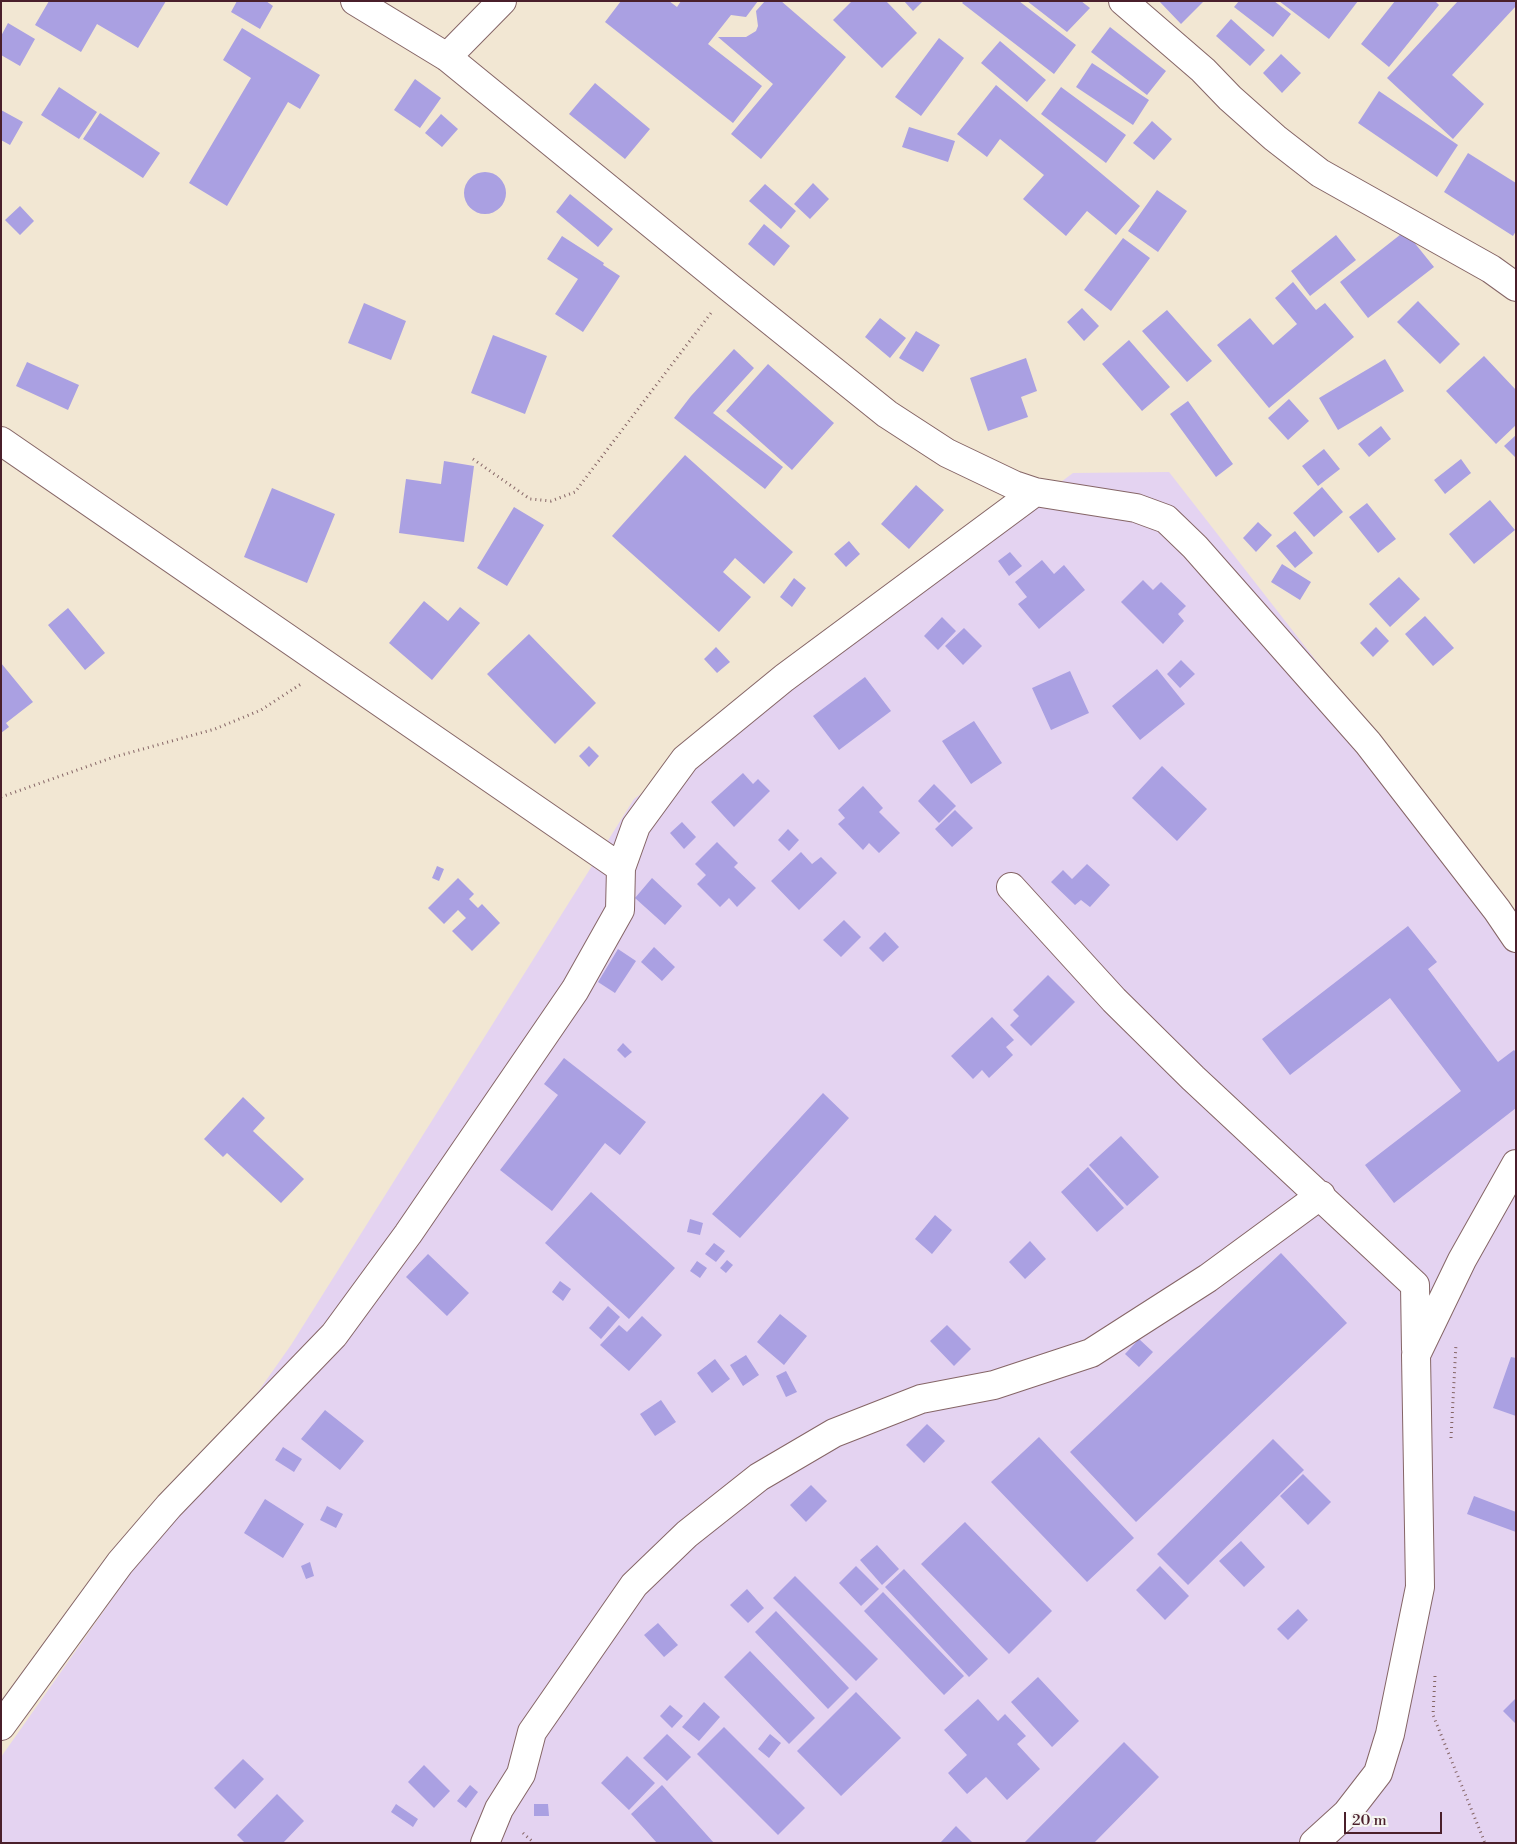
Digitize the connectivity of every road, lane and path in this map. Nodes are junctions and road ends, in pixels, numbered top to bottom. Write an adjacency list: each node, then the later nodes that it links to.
1 (355, 1): 4 (street)
2 (502, 1): 4 (street)
3 (1123, 1): 5 (street)
4 (448, 58): 6 (street)
5 (1516, 286)
6 (730, 288): 8 (path); 9 (street)
7 (1, 441): 10 (street)
8 (473, 459)
9 (1035, 492): 12 (street); 14 (street)
10 (328, 667): 11 (path); 12 (street)
11 (1, 797)
12 (621, 868): 18 (street)
13 (1011, 887): 16 (street)
14 (1516, 938)
15 (1516, 1164): 17 (street)
16 (1321, 1195): 17 (street); 20 (street)
17 (1416, 1355): 21 (street)
18 (9, 1698): 19 (street)
19 (1, 1726)
20 (484, 1843)
21 (1314, 1843)

